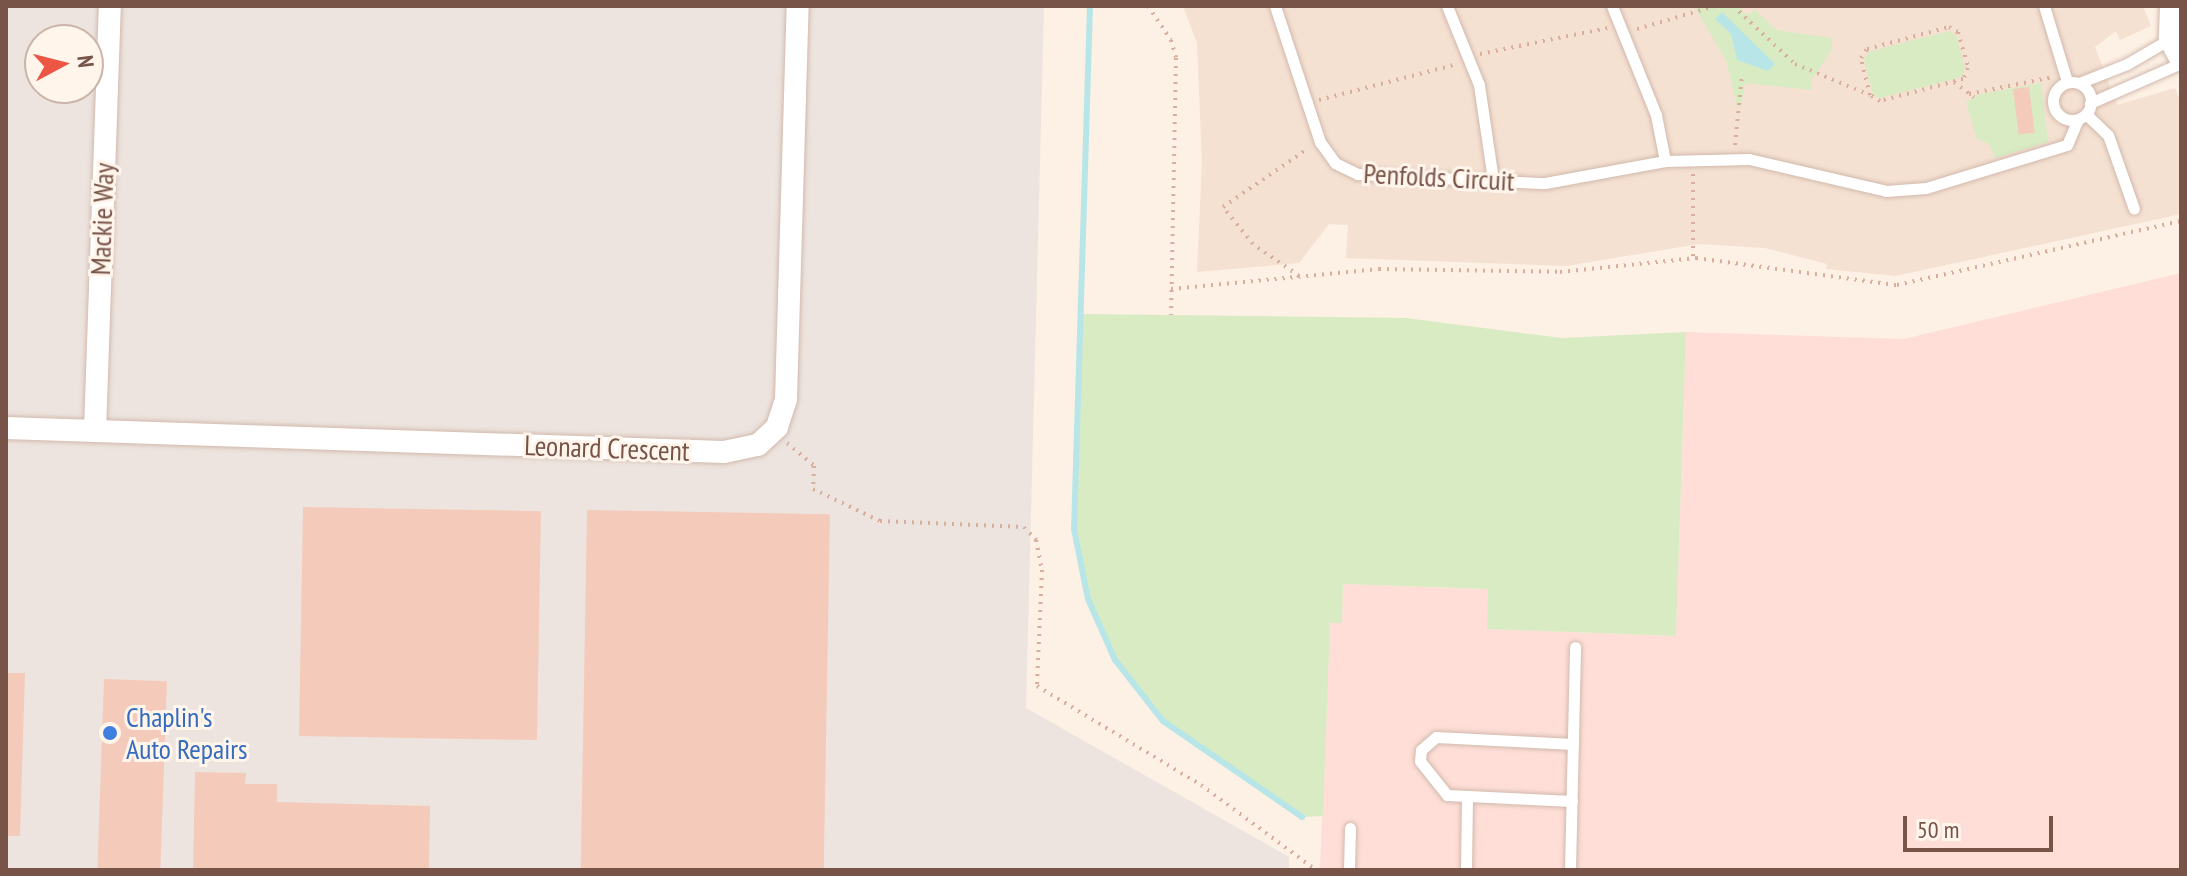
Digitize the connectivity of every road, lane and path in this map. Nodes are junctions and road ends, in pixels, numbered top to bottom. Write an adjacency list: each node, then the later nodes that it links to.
1 (110, 6): 31 (street, Mackie Way)
2 (798, 6): 32 (street)
3 (1148, 6): 28 (path)
4 (1275, 6): 19 (lane, Penfolds Circuit)
5 (1447, 6): 23 (lane)
6 (1612, 6): 12 (lane)
7 (1715, 6): 12 (path)
8 (1733, 6): 17 (path)
9 (2044, 6): 15 (lane)
10 (2171, 6): 11 (street)
11 (2174, 28): 13 (street); 15 (lane)
12 (1622, 34): 22 (lane)
13 (2181, 62): 18 (lane)
14 (1742, 75): 20 (path)
15 (2070, 79): 16 (path); 18 (lane); 18 (lane)
16 (1954, 82): 17 (path); 17 (path)
17 (1870, 95)
18 (2085, 113): 20 (lane, Penfolds Circuit); 24 (lane)
19 (1320, 142): 23 (lane, Penfolds Circuit); 27 (path)
20 (1733, 159): 21 (lane, Penfolds Circuit)
21 (1690, 160): 22 (lane, Penfolds Circuit); 26 (path)
22 (1665, 161): 23 (lane, Penfolds Circuit)
23 (1493, 180)
24 (2134, 209)
25 (2181, 221): 26 (path)
26 (1693, 259): 27 (path)
27 (1299, 276): 28 (path)
28 (1171, 289): 29 (path)
29 (1171, 315)
30 (6, 428): 31 (street, Leonard Crescent)
31 (95, 431): 32 (street, Leonard Crescent)
32 (773, 432): 38 (path)
33 (1575, 647): 34 (lane)
34 (1573, 744): 35 (lane); 36 (lane)
35 (1467, 798): 36 (lane); 40 (lane)
36 (1572, 801): 41 (lane)
37 (1350, 828): 39 (lane)
38 (1316, 870)
39 (1349, 870)
40 (1466, 870)
41 (1570, 870)

